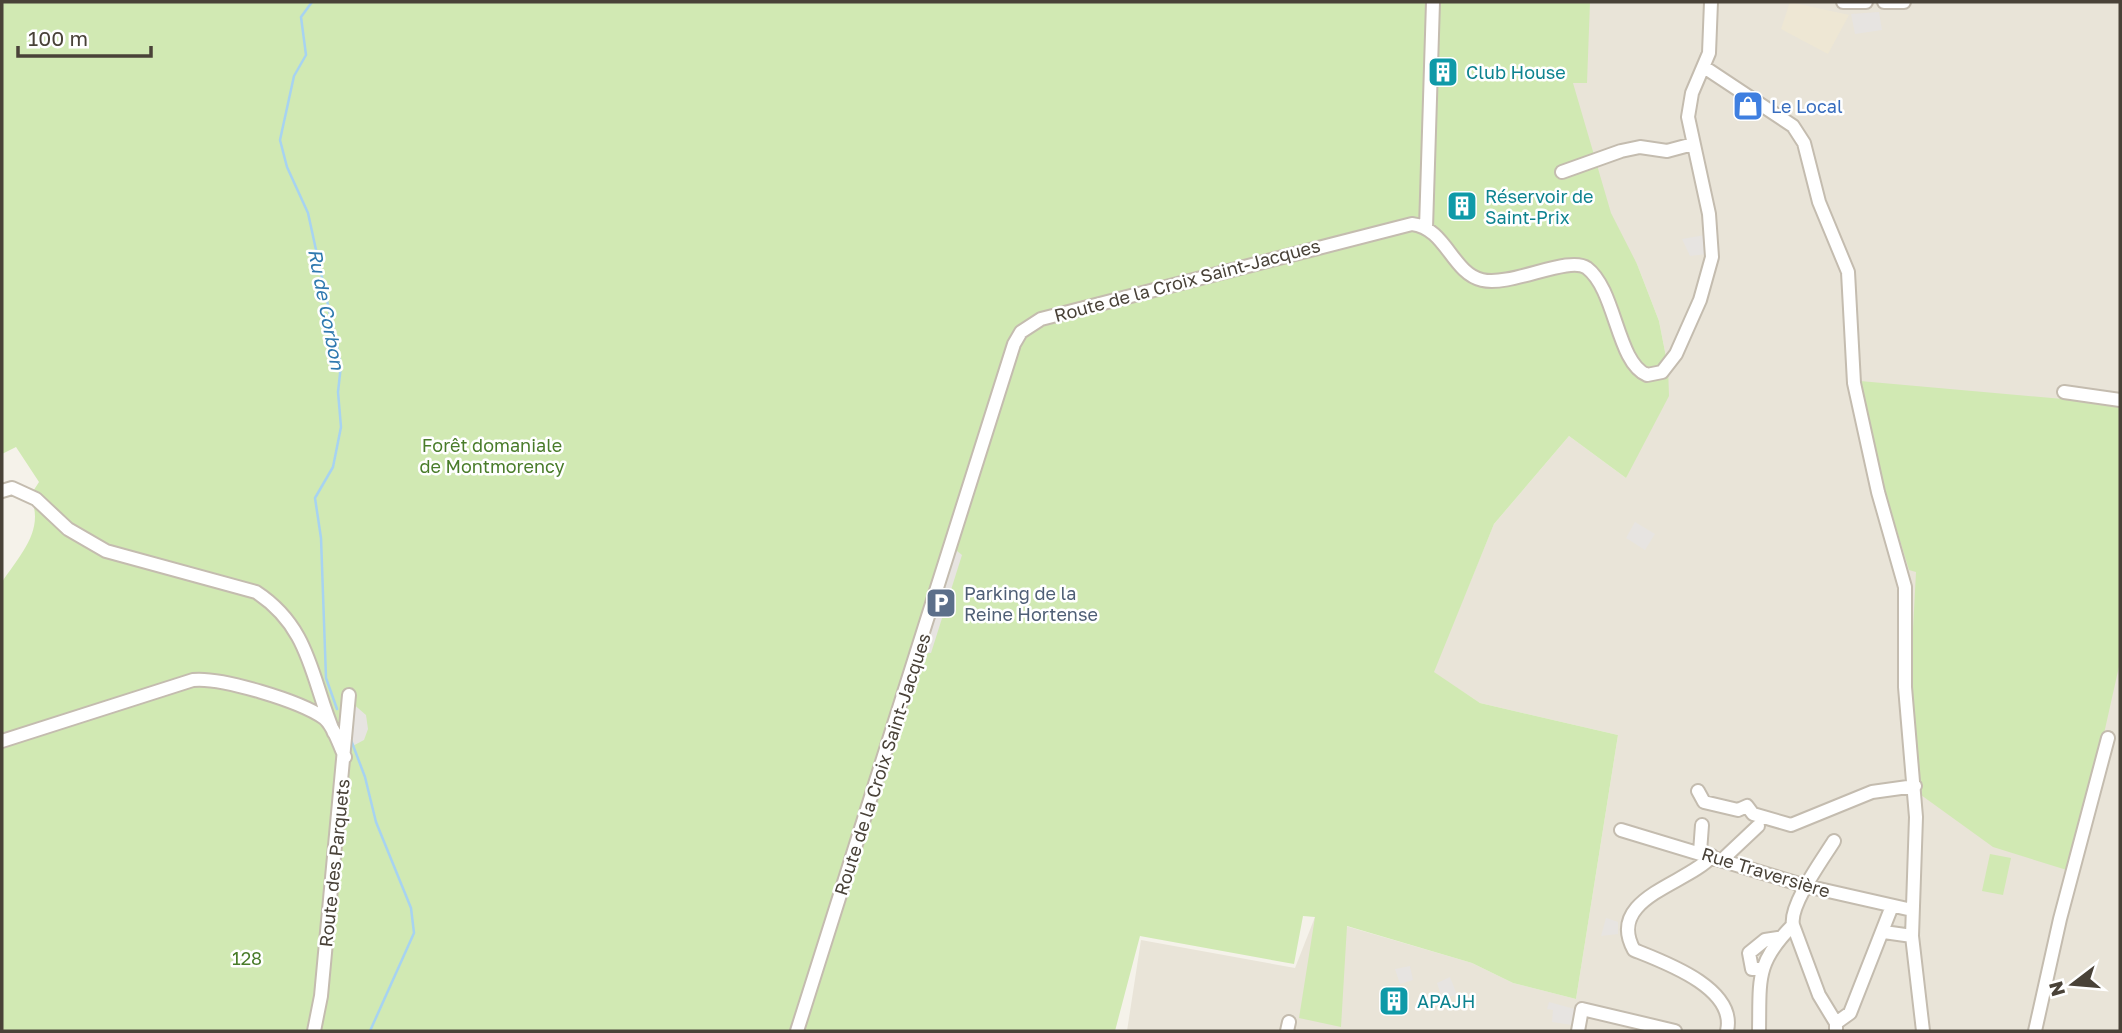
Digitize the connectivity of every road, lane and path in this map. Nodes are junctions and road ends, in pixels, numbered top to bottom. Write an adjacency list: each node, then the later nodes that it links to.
1 (1433, 2): 10 (street)
2 (1712, 2): 7 (street)
3 (1843, 2): 4 (street)
4 (1866, 2)
5 (1884, 2): 6 (street)
6 (1904, 2)
7 (1704, 67): 8 (street); 19 (street)
8 (1693, 144): 9 (street); 10 (street)
9 (1562, 172)
10 (1426, 228): 34 (street, Route de la Croix Saint-Jacques)
11 (2064, 392): 12 (street)
12 (2120, 400)
13 (2, 491): 15 (street)
14 (349, 695): 18 (street, Route des Parquets)
15 (334, 733): 17 (street); 18 (street)
16 (2108, 738): 40 (street)
17 (2, 741)
18 (345, 757): 33 (street, Route des Parquets)
19 (1915, 786): 20 (street); 28 (street)
20 (1698, 792)
21 (1702, 825): 25 (street)
22 (1758, 826): 25 (street)
23 (1621, 830): 25 (street, Rue Traversière)
24 (1834, 841): 26 (street)
25 (1712, 855): 26 (street, Rue Traversière); 37 (street)
26 (1807, 886): 27 (street, Rue Traversière); 29 (street)
27 (1892, 906): 28 (street, Rue Traversière); 30 (street)
28 (1912, 911): 31 (street)
29 (1793, 925): 32 (street); 38 (street)
30 (1884, 932): 31 (street); 32 (street)
31 (1912, 936): 39 (street)
32 (1836, 1027)
33 (314, 1031)
34 (797, 1031)
35 (1578, 1031): 36 (street)
36 (1675, 1031)
37 (1727, 1031)
38 (1759, 1031)
39 (1923, 1031)
40 (2035, 1031)

